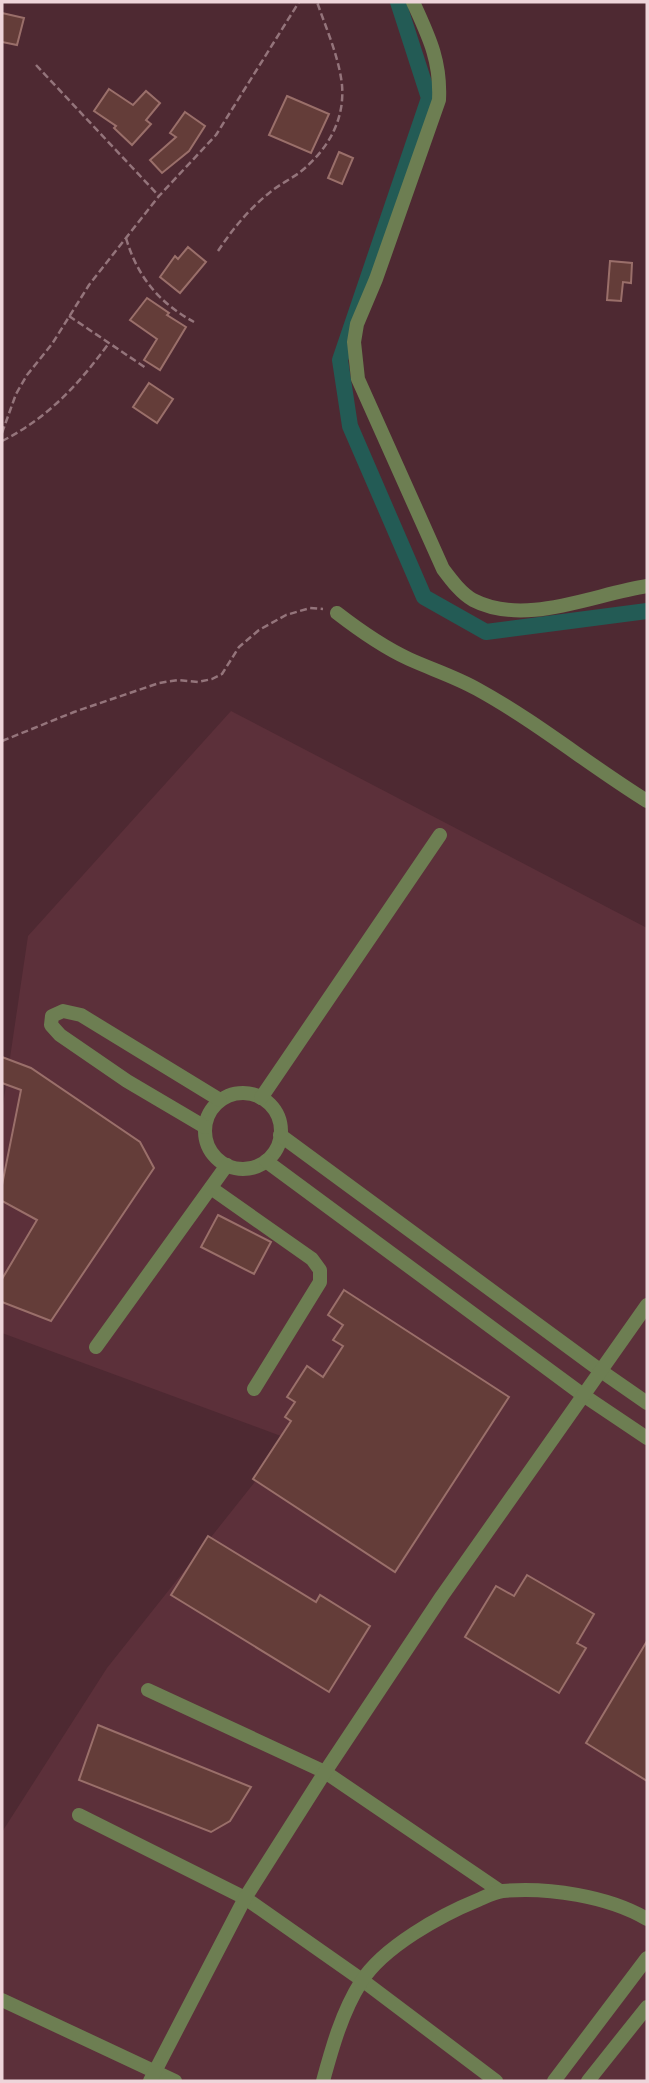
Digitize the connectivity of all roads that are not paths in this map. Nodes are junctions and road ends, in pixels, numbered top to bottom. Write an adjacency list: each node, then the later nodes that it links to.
1 (414, 2): 2 (street)
2 (647, 586)
3 (337, 613): 4 (street)
4 (647, 801)
5 (440, 835): 6 (street)
6 (261, 1098): 7 (street); 9 (street)
7 (220, 1100): 8 (street); 8 (street)
8 (205, 1127): 11 (street)
9 (280, 1135): 10 (street); 15 (street)
10 (266, 1161): 11 (street); 17 (street)
11 (227, 1166): 12 (street)
12 (211, 1188): 14 (street); 16 (street)
13 (647, 1305): 15 (street)
14 (96, 1347)
15 (601, 1371): 17 (street); 18 (street)
16 (254, 1389)
17 (583, 1395): 19 (street); 21 (street)
18 (647, 1403)
19 (647, 1438)
20 (148, 1690): 21 (street)
21 (326, 1772): 23 (street); 24 (street)
22 (79, 1815): 24 (street)
23 (500, 1891): 25 (street); 27 (street)
24 (246, 1898): 27 (street); 30 (street)
25 (647, 1919)
26 (647, 1958): 34 (street)
27 (362, 1980): 32 (street); 33 (street)
28 (2, 2000): 30 (street)
29 (647, 2007): 35 (street)
30 (152, 2077): 31 (street)
31 (175, 2081)
32 (323, 2081)
33 (496, 2081)
34 (554, 2081)
35 (588, 2081)

